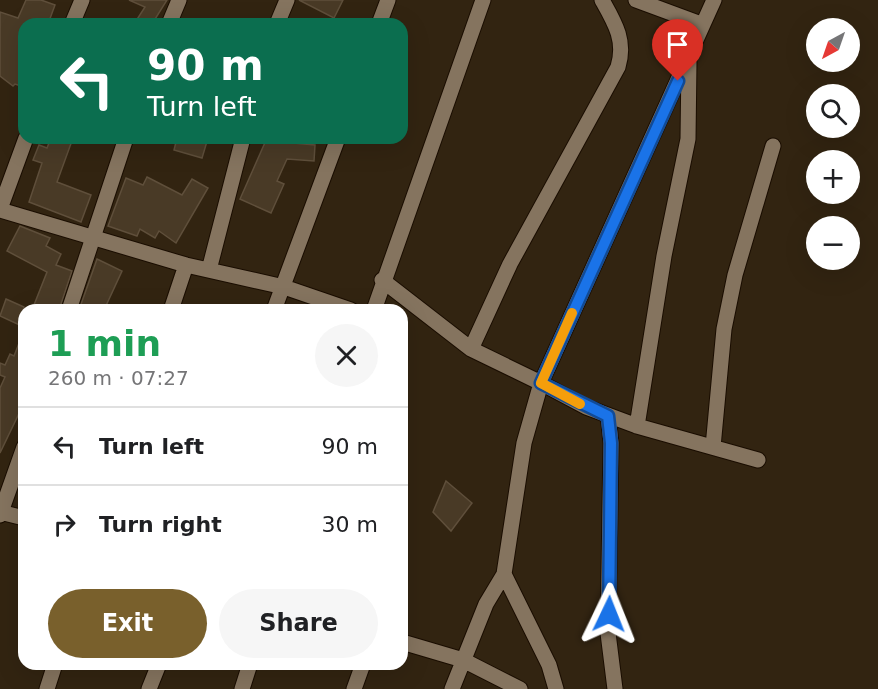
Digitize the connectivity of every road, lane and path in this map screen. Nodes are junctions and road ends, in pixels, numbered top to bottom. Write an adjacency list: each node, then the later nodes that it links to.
1 (82, 0): 9 (street)
2 (179, 0): 10 (street)
3 (287, 0): 11 (street)
4 (388, 0): 12 (street)
5 (483, 0): 24 (street)
6 (602, 0): 31 (street)
7 (714, 0): 13 (street)
8 (644, 1): 13 (street)
9 (74, 18)
10 (172, 18)
11 (280, 18)
12 (381, 18)
13 (702, 24): 14 (street)
14 (689, 57): 32 (street); 34 (street)
15 (24, 144): 20 (street)
16 (124, 144): 21 (street)
17 (241, 144): 23 (street)
18 (336, 144): 25 (street)
19 (773, 146): 35 (street)
20 (0, 210): 21 (street)
21 (94, 236): 22 (street); 26 (street)
22 (186, 265): 23 (street); 27 (street)
23 (209, 270): 25 (street)
24 (382, 280): 30 (street); 31 (street)
25 (284, 287): 28 (street); 29 (street)
26 (71, 304)
27 (173, 304)
28 (277, 304)
29 (334, 304)
30 (376, 304)
31 (471, 349): 32 (street)
32 (541, 383): 33 (street); 40 (street)
33 (608, 416): 34 (street); 54 (street)
34 (637, 426): 35 (street)
35 (713, 447): 36 (street)
36 (758, 460)
37 (18, 464): 38 (street)
38 (1, 513): 39 (street)
39 (18, 517)
40 (504, 574): 42 (street); 53 (street)
41 (408, 644): 42 (street)
42 (463, 660): 51 (street); 52 (street)
43 (53, 670): 47 (street)
44 (157, 670): 48 (street)
45 (248, 670): 49 (street)
46 (361, 670): 50 (street)
47 (47, 689)
48 (149, 689)
49 (242, 689)
50 (354, 689)
51 (452, 689)
52 (520, 689)
53 (556, 689)
54 (615, 689)

